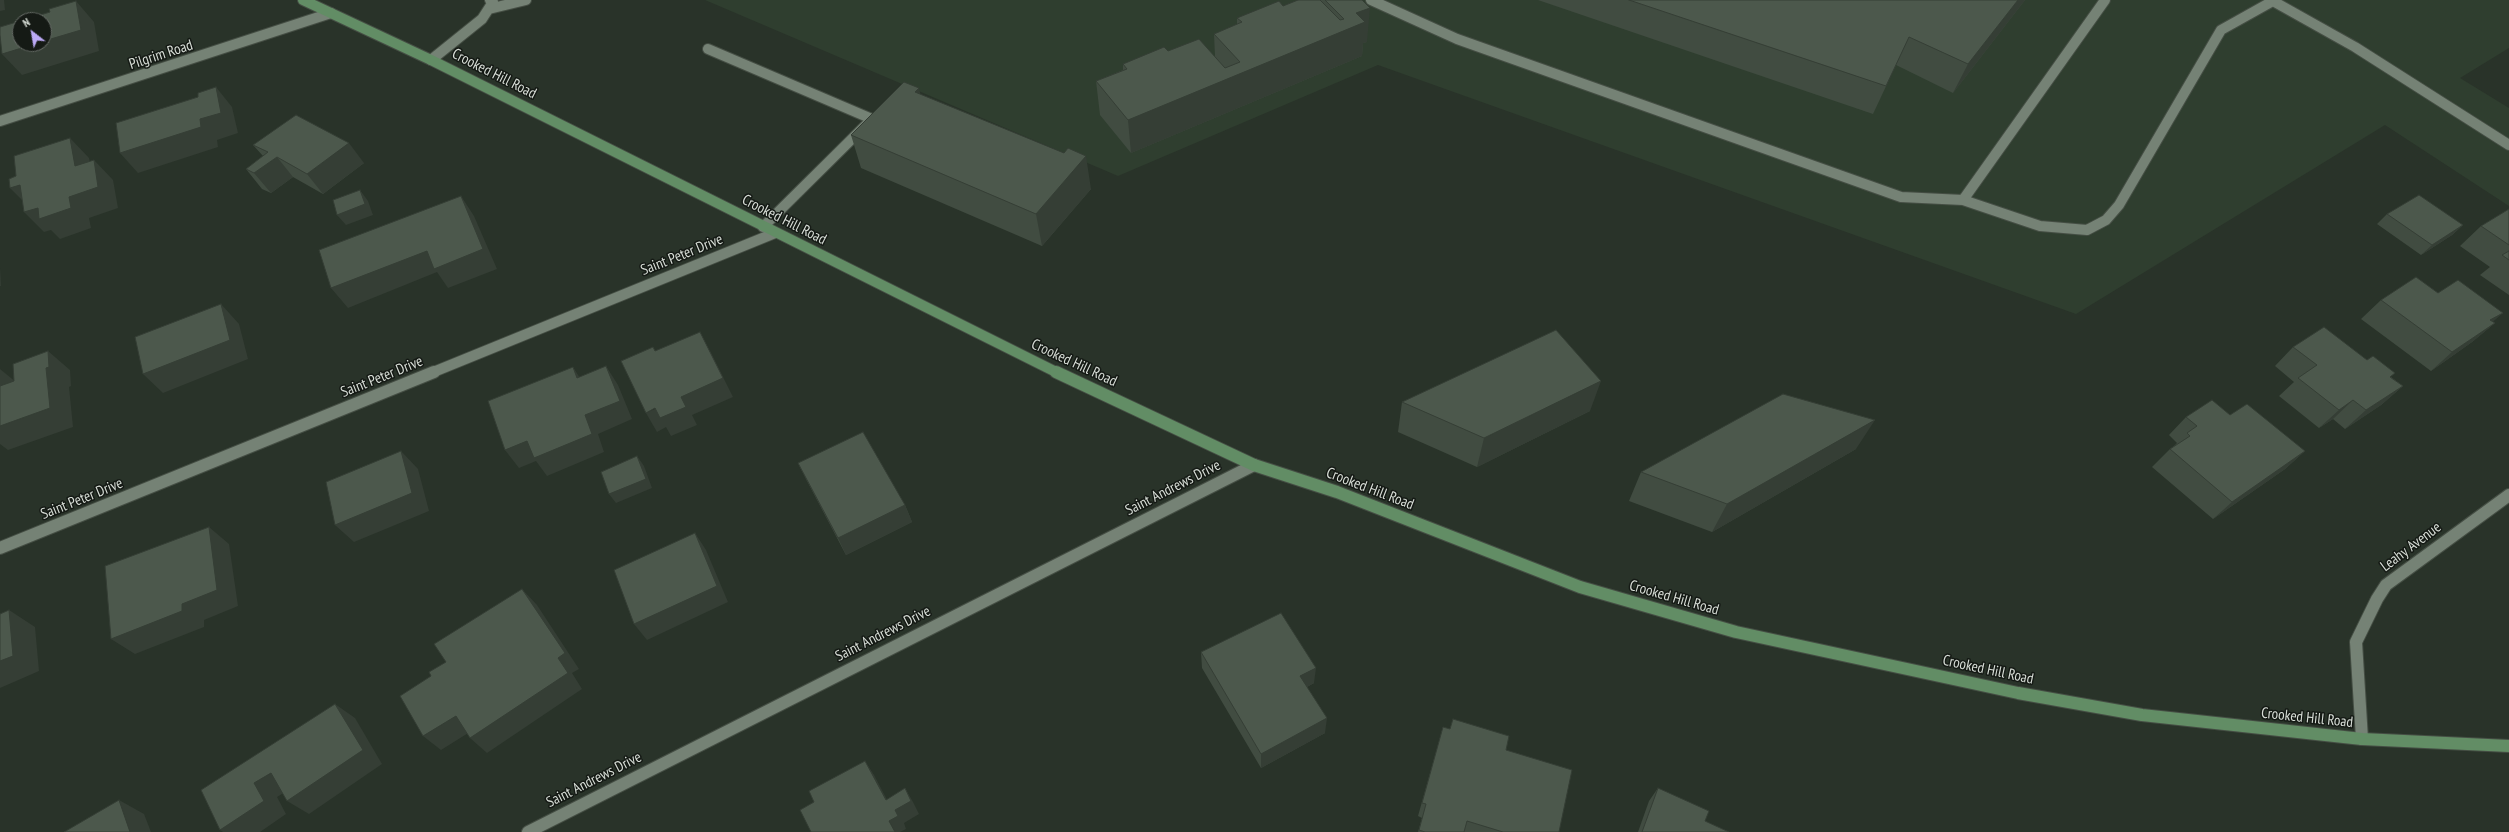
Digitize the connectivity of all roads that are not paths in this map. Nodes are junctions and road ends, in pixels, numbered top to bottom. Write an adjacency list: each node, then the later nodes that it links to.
1 (303, 0): 7 (main road, Crooked Hill Road)
2 (526, 0): 6 (street)
3 (1371, 0): 12 (street)
4 (2105, 0): 12 (street)
5 (2272, 1): 11 (street); 12 (street)
6 (489, 5): 9 (street)
7 (331, 13): 9 (main road, Crooked Hill Road); 10 (street, Pilgrim Road)
8 (708, 49): 13 (street)
9 (431, 60): 13 (main road, Crooked Hill Road)
10 (0, 121)
11 (2509, 145)
12 (1963, 200)
13 (763, 227): 14 (main road, Crooked Hill Road)
14 (775, 233): 15 (main road, Crooked Hill Road); 17 (street, Saint Peter Drive)
15 (1254, 465): 18 (main road, Crooked Hill Road); 20 (street, Saint Andrews Drive)
16 (2509, 495): 18 (street, Leahy Avenue)
17 (0, 548)
18 (2362, 739): 19 (main road, Crooked Hill Road)
19 (2509, 746)
20 (528, 832)

